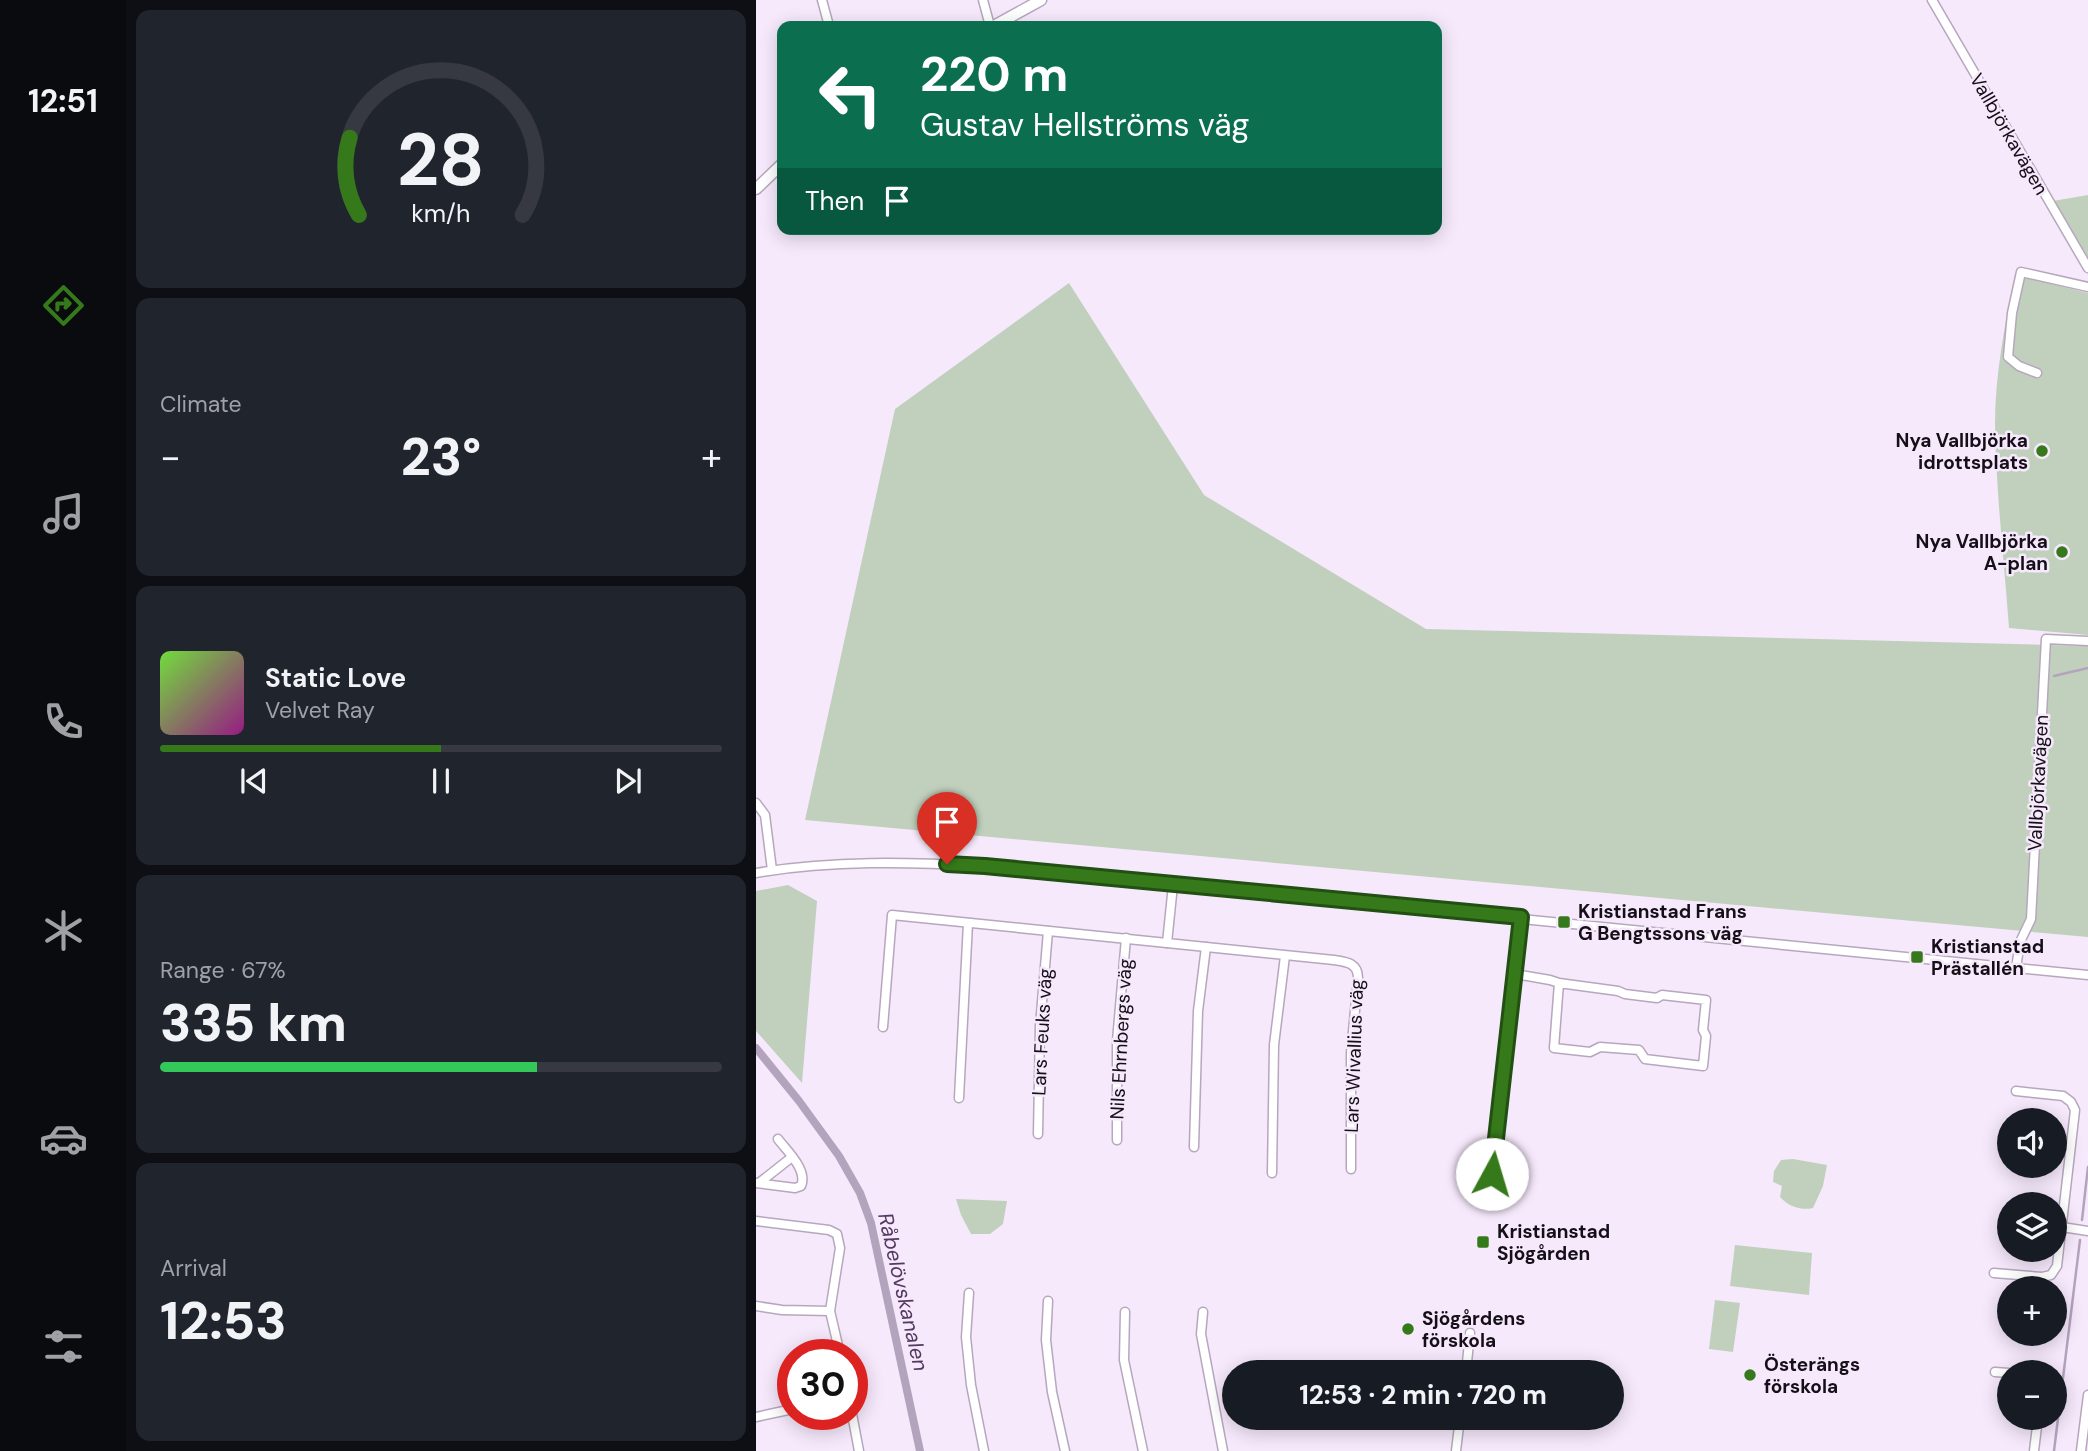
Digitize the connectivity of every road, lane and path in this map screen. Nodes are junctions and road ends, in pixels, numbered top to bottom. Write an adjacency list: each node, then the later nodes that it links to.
1 (822, 0): 5 (street)
2 (983, 0): 6 (street)
3 (1041, 0): 7 (main road)
4 (1932, 0): 10 (street, Vallbjörkavägen)
5 (828, 21)
6 (990, 21)
7 (1001, 21)
8 (777, 169): 9 (main road)
9 (756, 189)
10 (2088, 268)
11 (2088, 287): 12 (street)
12 (2037, 373)
13 (2088, 641): 25 (street, Vallbjörkavägen)
14 (756, 803): 15 (street)
15 (772, 870): 16 (street); 17 (street)
16 (756, 873)
17 (1173, 885): 18 (street); 22 (street)
18 (1521, 917): 25 (street); 26 (street)
19 (968, 923): 20 (street, Lars Wivallius väg); 29 (street, Lars Wivallius väg); 31 (street)
20 (1048, 931): 21 (street, Lars Wivallius väg); 32 (street, Lars Feuks väg)
21 (1126, 938): 22 (street, Lars Wivallius väg); 34 (street, Nils Ehrnbergs väg)
22 (1167, 943): 23 (street, Lars Wivallius väg)
23 (1206, 947): 24 (street, Lars Wivallius väg); 35 (street)
24 (1284, 956): 37 (street, Lars Wivallius väg); 38 (street)
25 (2016, 968): 27 (street)
26 (1515, 974): 28 (street); 41 (street)
27 (2088, 975)
28 (1559, 983): 28 (street)
29 (883, 1027)
30 (2016, 1091): 40 (street)
31 (959, 1098)
32 (1038, 1135)
33 (778, 1139): 36 (street)
34 (1117, 1140)
35 (1194, 1147)
36 (792, 1157): 39 (street); 39 (street)
37 (1351, 1169)
38 (1272, 1173)
39 (757, 1183)
40 (2066, 1192)
41 (1488, 1201)
42 (756, 1221): 50 (street)
43 (2067, 1228): 44 (street)
44 (2088, 1231)
45 (2058, 1262): 46 (street)
46 (1994, 1273)
47 (969, 1293): 63 (street)
48 (1048, 1301): 64 (street)
49 (756, 1306): 50 (street)
50 (830, 1311): 54 (street)
51 (1125, 1312): 65 (street)
52 (1203, 1312): 66 (street)
53 (1470, 1333): 55 (street)
54 (836, 1339)
55 (1467, 1360)
56 (2088, 1395): 69 (street)
57 (777, 1412): 58 (street)
58 (756, 1417)
59 (855, 1430): 62 (street)
60 (1459, 1430): 67 (street)
61 (2037, 1430): 68 (street)
62 (859, 1451)
63 (984, 1451)
64 (1065, 1451)
65 (1143, 1451)
66 (1223, 1451)
67 (1456, 1451)
68 (2034, 1451)
69 (2081, 1451)

